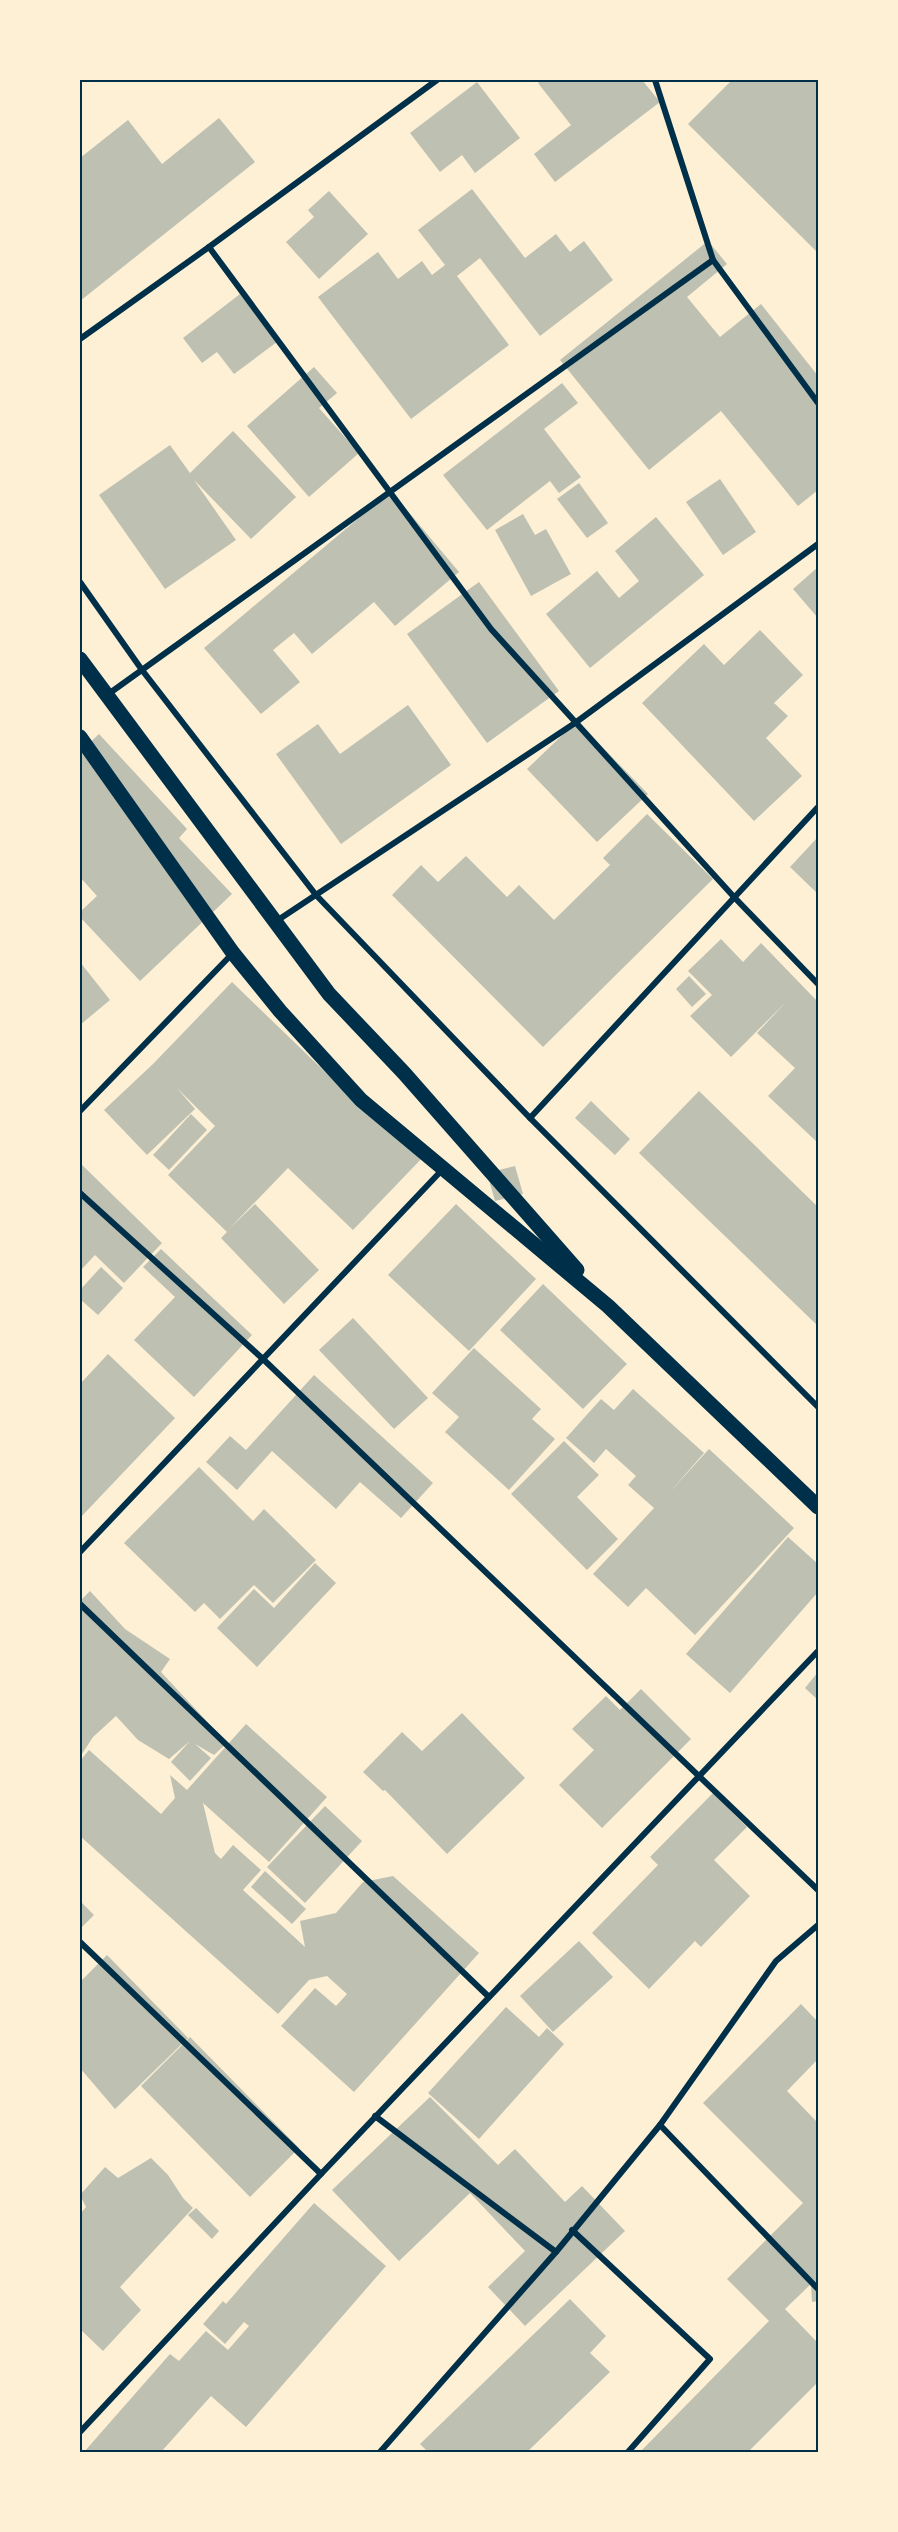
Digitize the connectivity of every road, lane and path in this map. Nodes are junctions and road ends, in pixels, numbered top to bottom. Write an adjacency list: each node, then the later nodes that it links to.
1 (437, 80): 3 (street)
2 (655, 80): 4 (street)
3 (209, 247): 5 (street); 7 (street)
4 (713, 260): 6 (street); 7 (street)
5 (80, 339)
6 (819, 402)
7 (389, 492): 11 (street); 13 (street)
8 (819, 544): 13 (street)
9 (80, 582): 11 (street)
10 (80, 659): 12 (main road)
11 (142, 670): 12 (street); 16 (street)
12 (106, 695): 18 (main road)
13 (575, 723): 16 (street); 17 (street)
14 (80, 737): 19 (main road)
15 (819, 807): 17 (street)
16 (316, 895): 18 (street); 22 (street)
17 (734, 897): 20 (street); 22 (street)
18 (275, 922): 25 (main road)
19 (233, 953): 21 (street); 23 (main road)
20 (819, 984)
21 (80, 1111)
22 (530, 1118): 27 (street)
23 (443, 1169): 25 (main road); 26 (street)
24 (80, 1193): 26 (street)
25 (608, 1306): 28 (main road)
26 (263, 1359): 29 (street); 32 (street)
27 (819, 1407)
28 (819, 1507)
29 (80, 1552)
30 (80, 1604): 36 (street)
31 (819, 1651): 32 (street)
32 (698, 1777): 33 (street); 36 (street)
33 (819, 1890)
34 (819, 1925): 38 (street)
35 (80, 1942): 39 (street)
36 (489, 1997): 37 (street)
37 (375, 2116): 39 (street); 41 (street)
38 (660, 2125): 40 (street); 42 (street)
39 (321, 2174): 43 (street)
40 (572, 2230): 41 (street); 45 (street)
41 (556, 2252): 44 (street)
42 (819, 2289)
43 (80, 2432)
44 (380, 2452)
45 (628, 2452)

